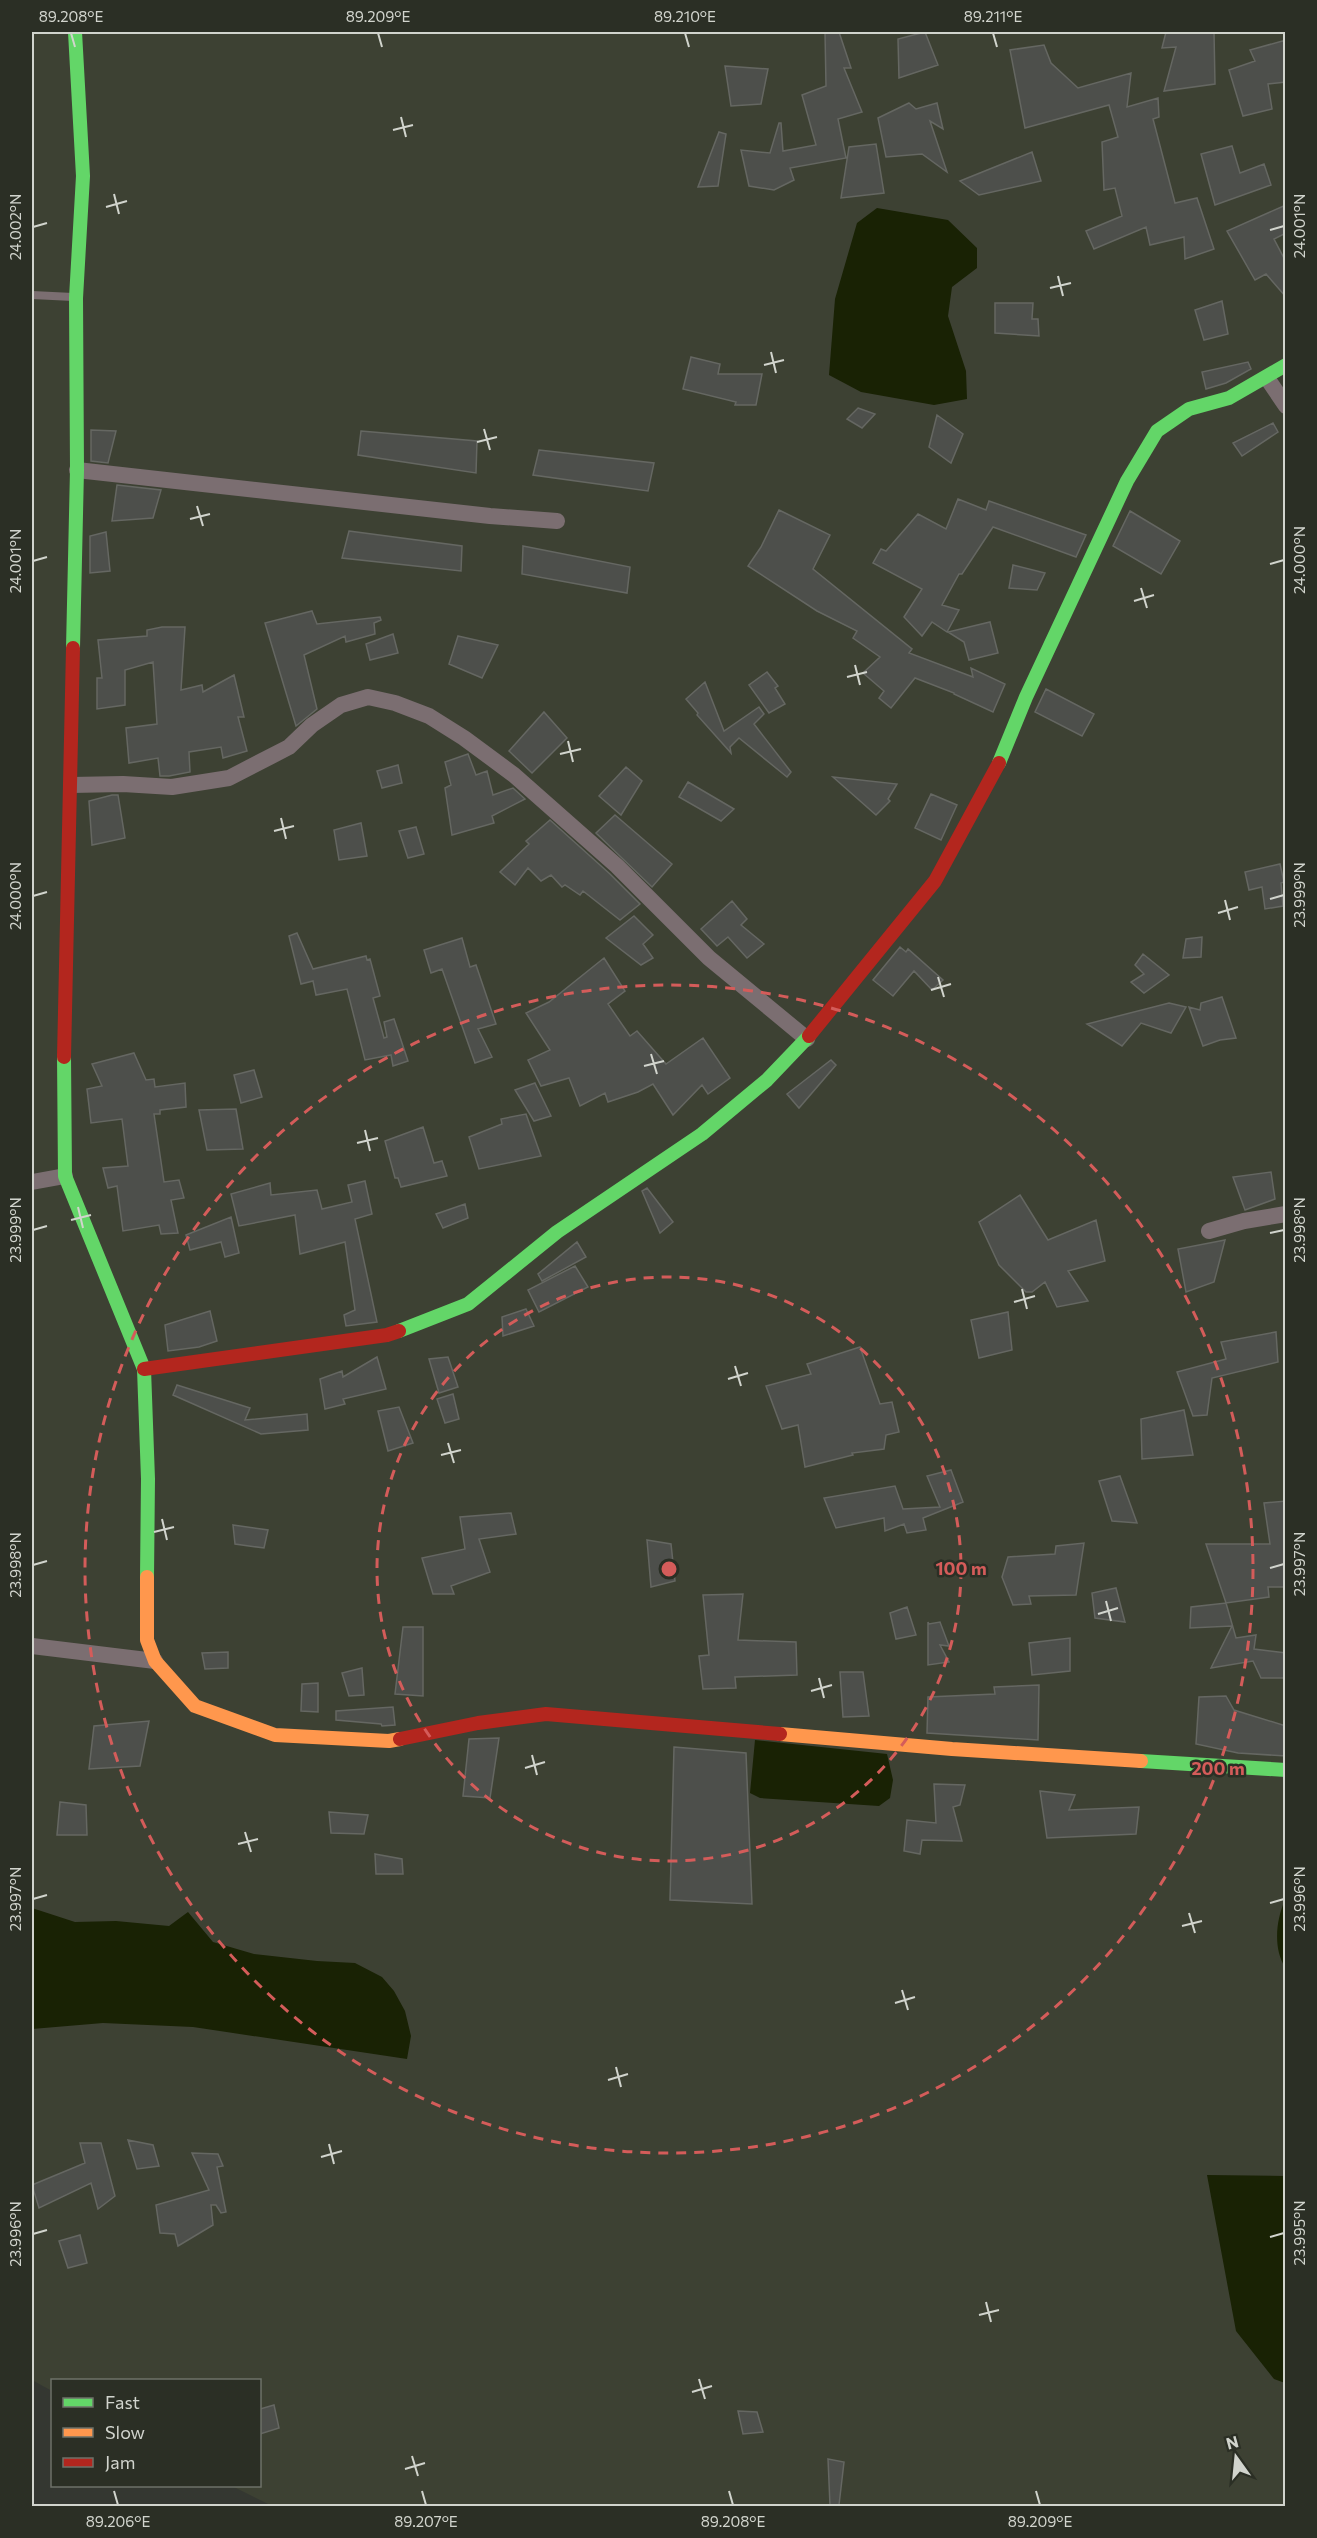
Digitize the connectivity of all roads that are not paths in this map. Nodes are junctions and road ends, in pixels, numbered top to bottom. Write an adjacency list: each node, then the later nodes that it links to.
1 (75, 32): 3 (street)
2 (32, 295): 3 (lane)
3 (76, 298): 7 (street)
4 (1286, 365): 5 (street)
5 (1267, 378): 6 (street); 10 (street)
6 (1286, 406)
7 (77, 470): 8 (street); 9 (street)
8 (557, 521)
9 (71, 785): 10 (street); 11 (street)
10 (807, 1039): 15 (street)
11 (65, 1176): 12 (street); 15 (street)
12 (32, 1182)
13 (1286, 1214): 14 (street)
14 (1209, 1232)
15 (144, 1369): 17 (street)
16 (32, 1646): 17 (street)
17 (155, 1661): 18 (street)
18 (1286, 1770)

